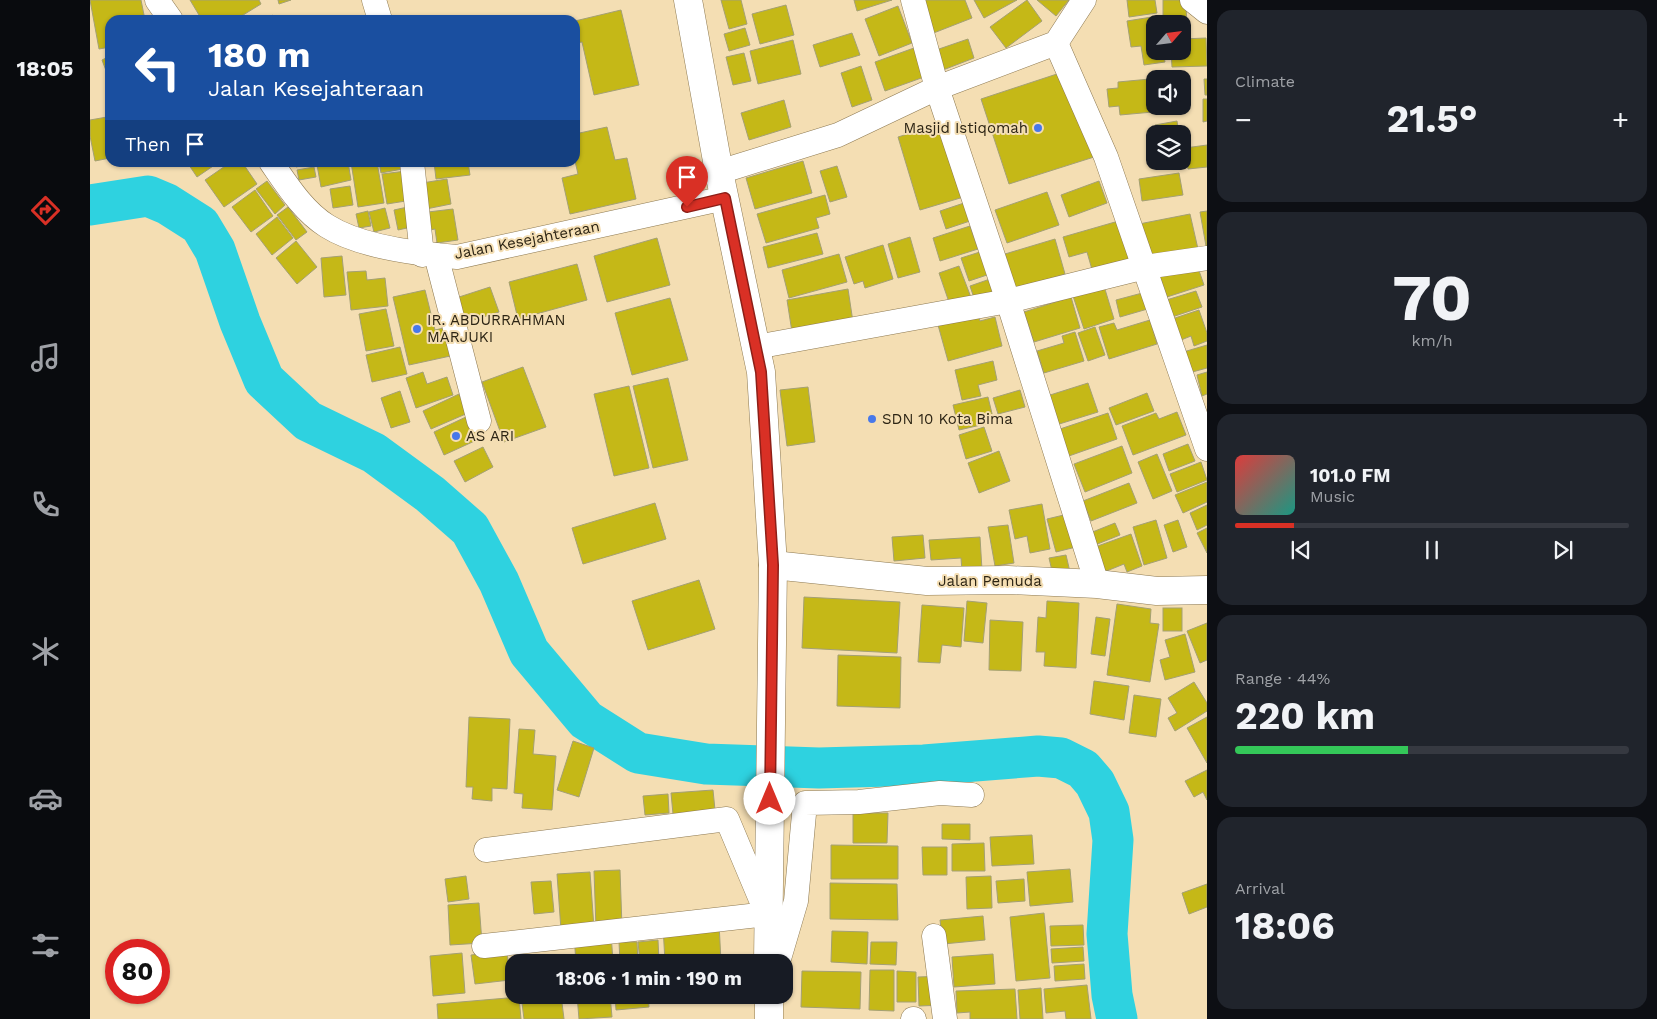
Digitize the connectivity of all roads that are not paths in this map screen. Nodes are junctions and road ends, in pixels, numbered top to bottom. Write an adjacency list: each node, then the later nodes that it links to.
1 (157, 0): 8 (street)
2 (374, 0): 9 (street)
3 (690, 0): 14 (main road)
4 (913, 0): 11 (street)
5 (1084, 0): 10 (street)
6 (1192, 0): 7 (street)
7 (1207, 12)
8 (168, 15)
9 (378, 15)
10 (1056, 43): 11 (street); 18 (street)
11 (937, 88): 14 (street); 19 (street)
12 (274, 167): 16 (street, Jalan Kesejahteraan)
13 (413, 167): 16 (street)
14 (719, 172): 15 (main road)
15 (725, 198): 16 (street, Jalan Kesejahteraan); 20 (main road)
16 (429, 255): 21 (street)
17 (1207, 258): 18 (street)
18 (1145, 267): 19 (street); 22 (street)
19 (1008, 301): 20 (street); 24 (street)
20 (756, 347): 23 (main road)
21 (479, 421)
22 (1207, 449)
23 (773, 565): 24 (main road, Jalan Pemuda); 28 (main road)
24 (1096, 584): 25 (main road, Jalan Pemuda)
25 (1207, 590)
26 (972, 795): 32 (street)
27 (486, 850): 28 (street)
28 (767, 914): 30 (street); 31 (main road)
29 (934, 936): 33 (street)
30 (484, 946)
31 (768, 954)
32 (780, 954)
33 (945, 1019)

